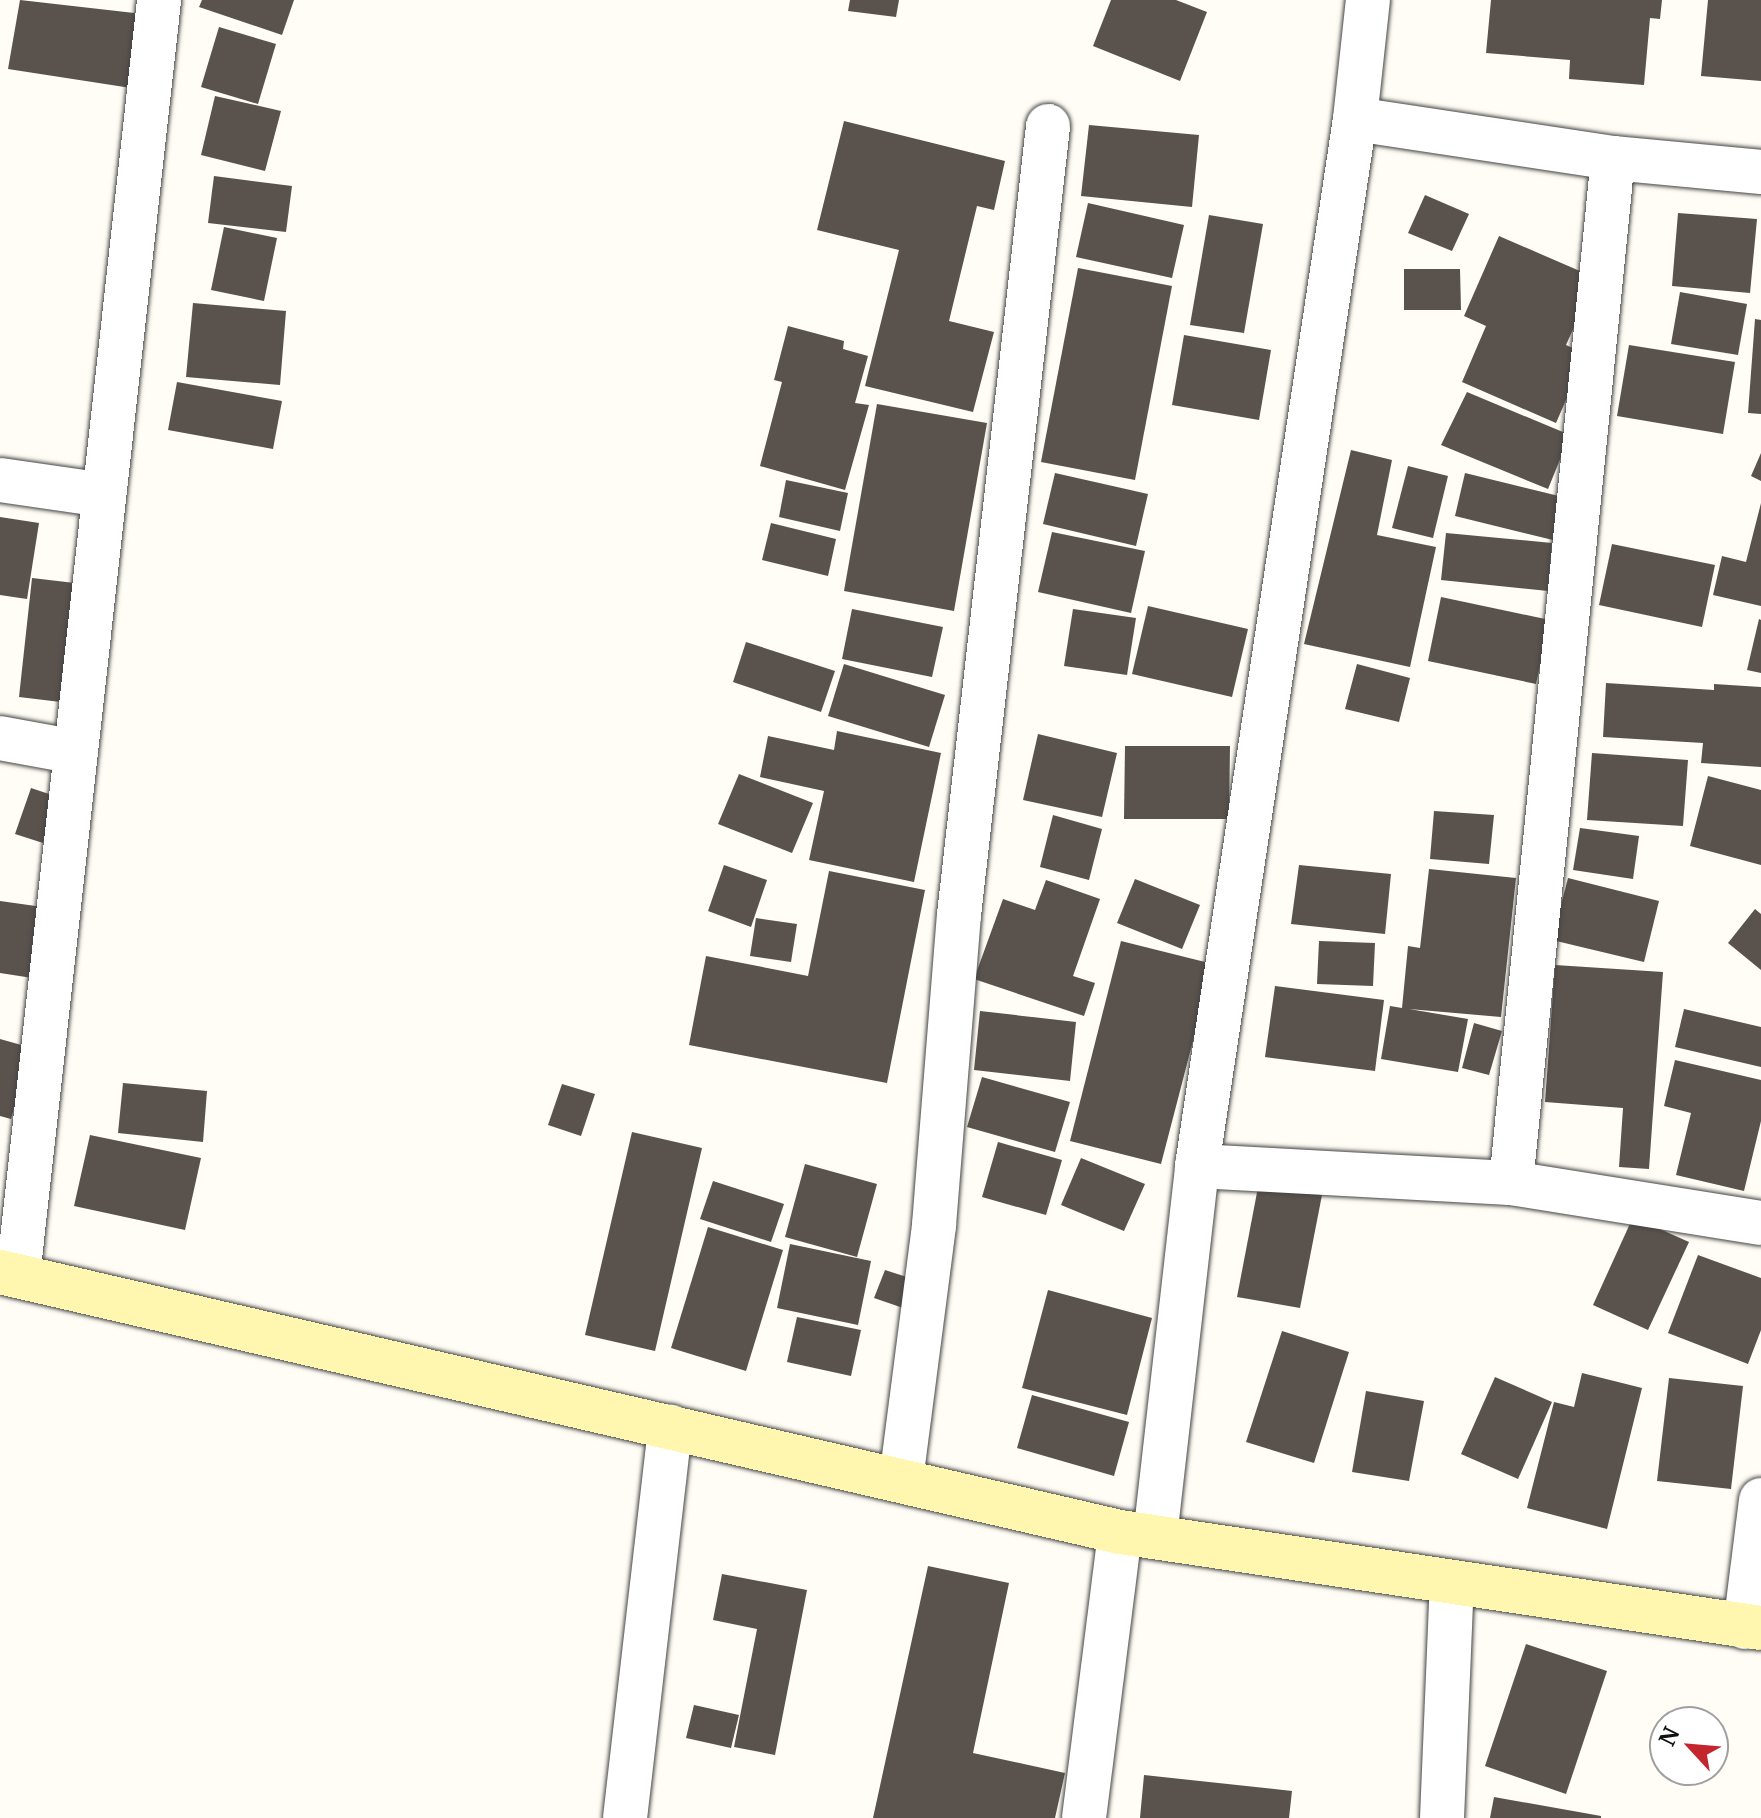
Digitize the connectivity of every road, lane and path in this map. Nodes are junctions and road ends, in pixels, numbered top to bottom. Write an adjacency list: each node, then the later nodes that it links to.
1 (159, 0): 8 (street)
2 (1368, 0): 3 (street)
3 (1355, 119): 5 (street); 11 (street)
4 (1048, 126): 16 (street)
5 (1613, 158): 6 (street); 12 (street)
6 (1761, 172)
7 (0, 480): 8 (street)
8 (104, 495): 10 (street)
9 (0, 738): 10 (street)
10 (76, 752): 14 (street)
11 (1197, 1166): 12 (street); 18 (street)
12 (1511, 1183): 13 (street)
13 (1761, 1223)
14 (9, 1274): 15 (street)
15 (670, 1427): 16 (street); 21 (street)
16 (901, 1480): 18 (street)
17 (1761, 1500): 20 (street)
18 (1138, 1535): 19 (street); 22 (street)
19 (1452, 1582): 20 (street); 23 (street)
20 (1753, 1628)
21 (625, 1818)
22 (1084, 1818)
23 (1442, 1818)

